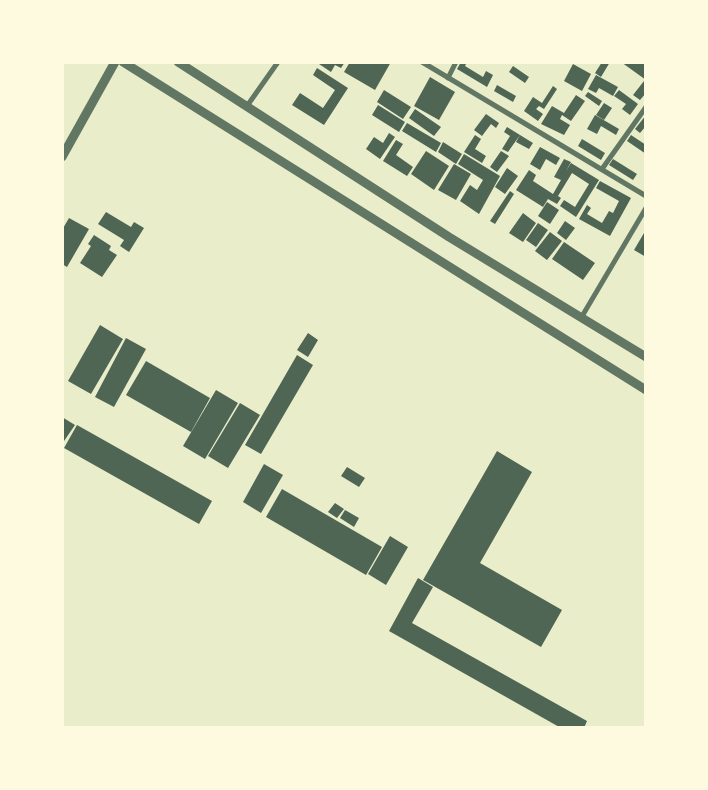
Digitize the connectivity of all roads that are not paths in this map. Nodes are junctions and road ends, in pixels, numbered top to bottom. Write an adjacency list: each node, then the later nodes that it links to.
1 (116, 62): 10 (street)
2 (123, 62): 16 (street)
3 (178, 62): 8 (street)
4 (278, 62): 8 (street)
5 (422, 62): 7 (street)
6 (456, 62): 7 (street)
7 (448, 78): 11 (street)
8 (247, 106): 14 (street)
9 (646, 108): 11 (street)
10 (62, 157)
11 (602, 169): 12 (street)
12 (646, 196)
13 (646, 208): 14 (street)
14 (580, 318): 15 (street)
15 (646, 356)
16 (646, 390)

